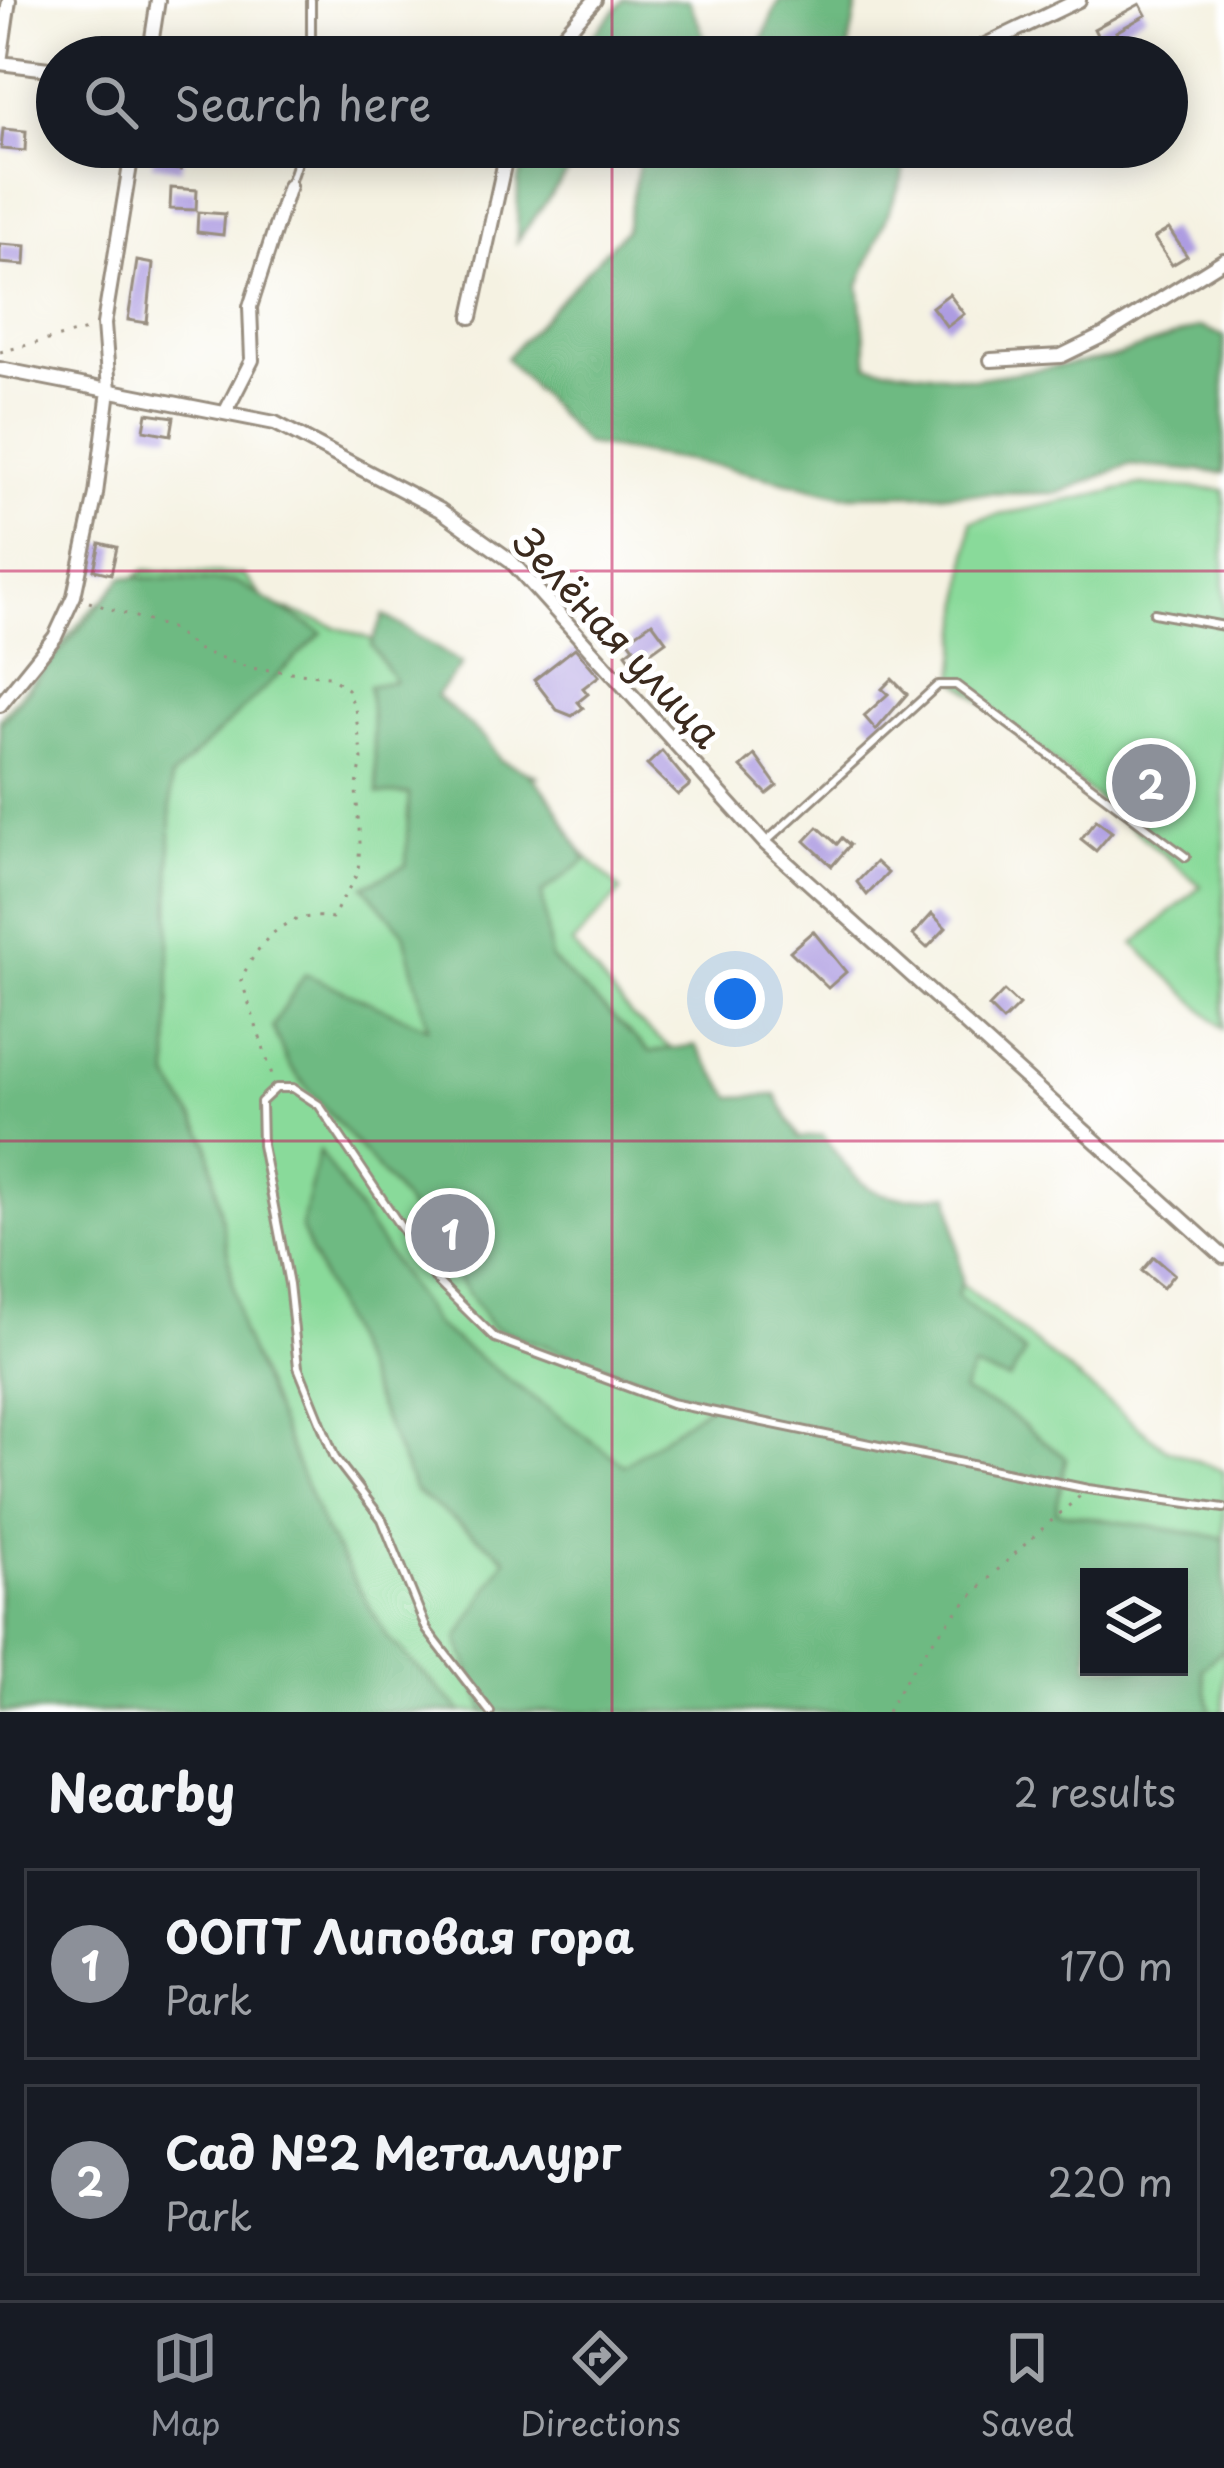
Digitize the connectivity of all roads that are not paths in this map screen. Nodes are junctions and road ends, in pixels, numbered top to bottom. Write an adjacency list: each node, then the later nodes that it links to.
1 (9, 0): 10 (street)
2 (158, 0): 6 (street)
3 (311, 0): 7 (lane)
4 (595, 0): 8 (street)
5 (1079, 0): 9 (street)
6 (152, 36)
7 (311, 36)
8 (563, 36)
9 (1004, 36)
10 (0, 62): 11 (street)
11 (36, 67)
12 (130, 168): 20 (street)
13 (295, 168): 15 (lane)
14 (503, 168): 17 (street)
15 (289, 186): 21 (street)
16 (1224, 260): 18 (street)
17 (471, 317)
18 (992, 360)
19 (0, 369): 20 (street, Зелёная улица)
20 (109, 390): 21 (street, Зелёная улица); 24 (street)
21 (226, 411): 25 (street, Зелёная улица)
22 (1154, 613): 23 (lane)
23 (1224, 626)
24 (0, 705)
25 (765, 843): 26 (lane); 27 (street, Зелёная улица)
26 (1186, 856)
27 (1224, 1256)
28 (1224, 1508): 29 (lane)
29 (490, 1712)

